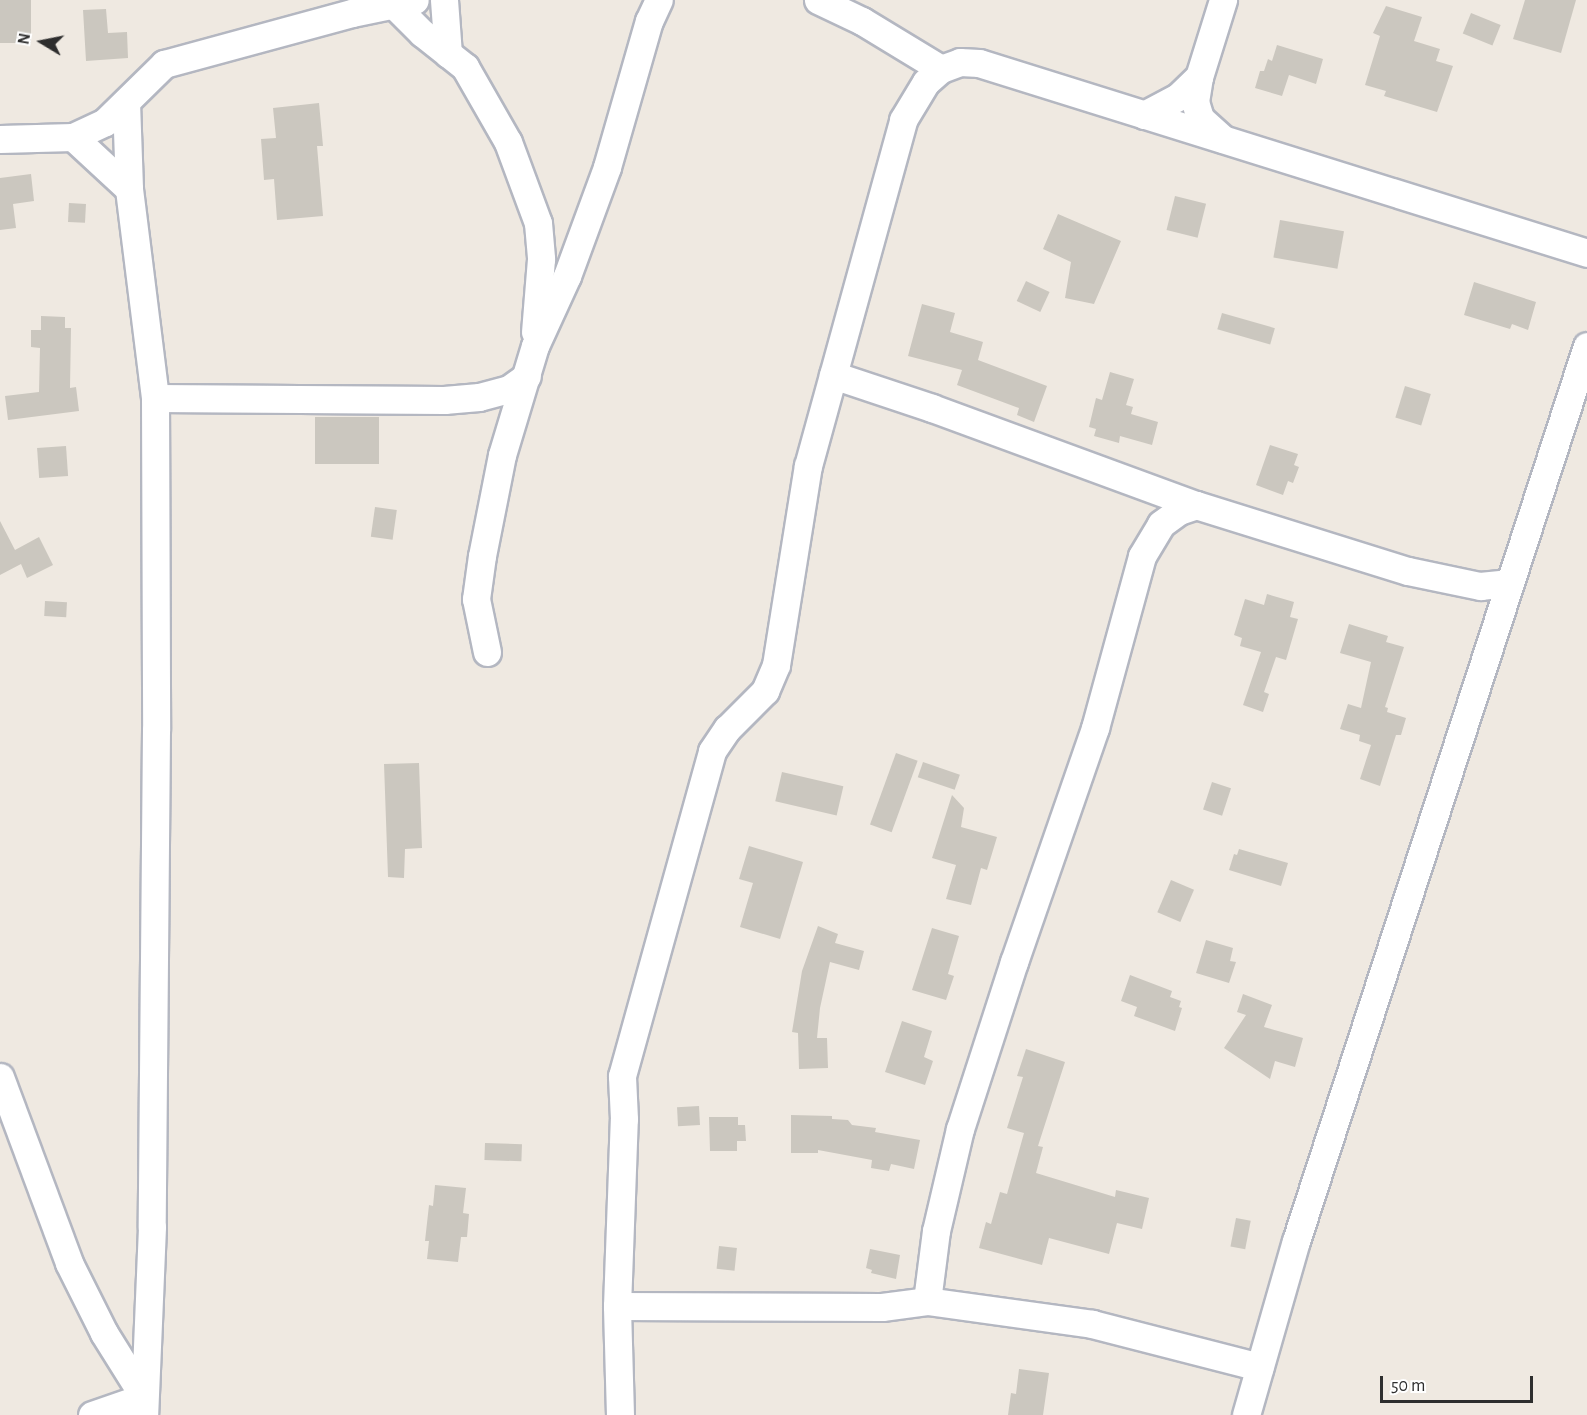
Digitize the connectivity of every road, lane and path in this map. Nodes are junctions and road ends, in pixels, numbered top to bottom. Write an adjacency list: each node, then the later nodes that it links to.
1 (444, 0): 6 (street)
2 (659, 0): 16 (street)
3 (818, 0): 7 (street)
4 (1223, 0): 8 (street)
5 (404, 2): 6 (street); 9 (street)
6 (448, 54): 16 (street)
7 (941, 69): 10 (street); 18 (street)
8 (1199, 77): 10 (street); 13 (street)
9 (126, 102): 11 (street); 14 (street)
10 (1144, 115): 13 (street)
11 (73, 137): 12 (street); 14 (street)
12 (0, 139)
13 (1223, 140): 15 (street)
14 (129, 189): 20 (street)
15 (1587, 253)
16 (534, 346): 19 (street)
17 (1587, 346): 22 (street)
18 (833, 375): 21 (street); 26 (street)
19 (527, 376): 20 (street); 23 (street)
20 (154, 399): 28 (street)
21 (1196, 505): 22 (street); 25 (street)
22 (1510, 583): 27 (street)
23 (487, 652)
24 (0, 1077): 28 (street)
25 (927, 1301): 26 (street); 27 (street)
26 (617, 1306): 30 (street)
27 (1260, 1367): 31 (street)
28 (144, 1406): 29 (street)
29 (92, 1415)
30 (620, 1415)
31 (1246, 1415)

